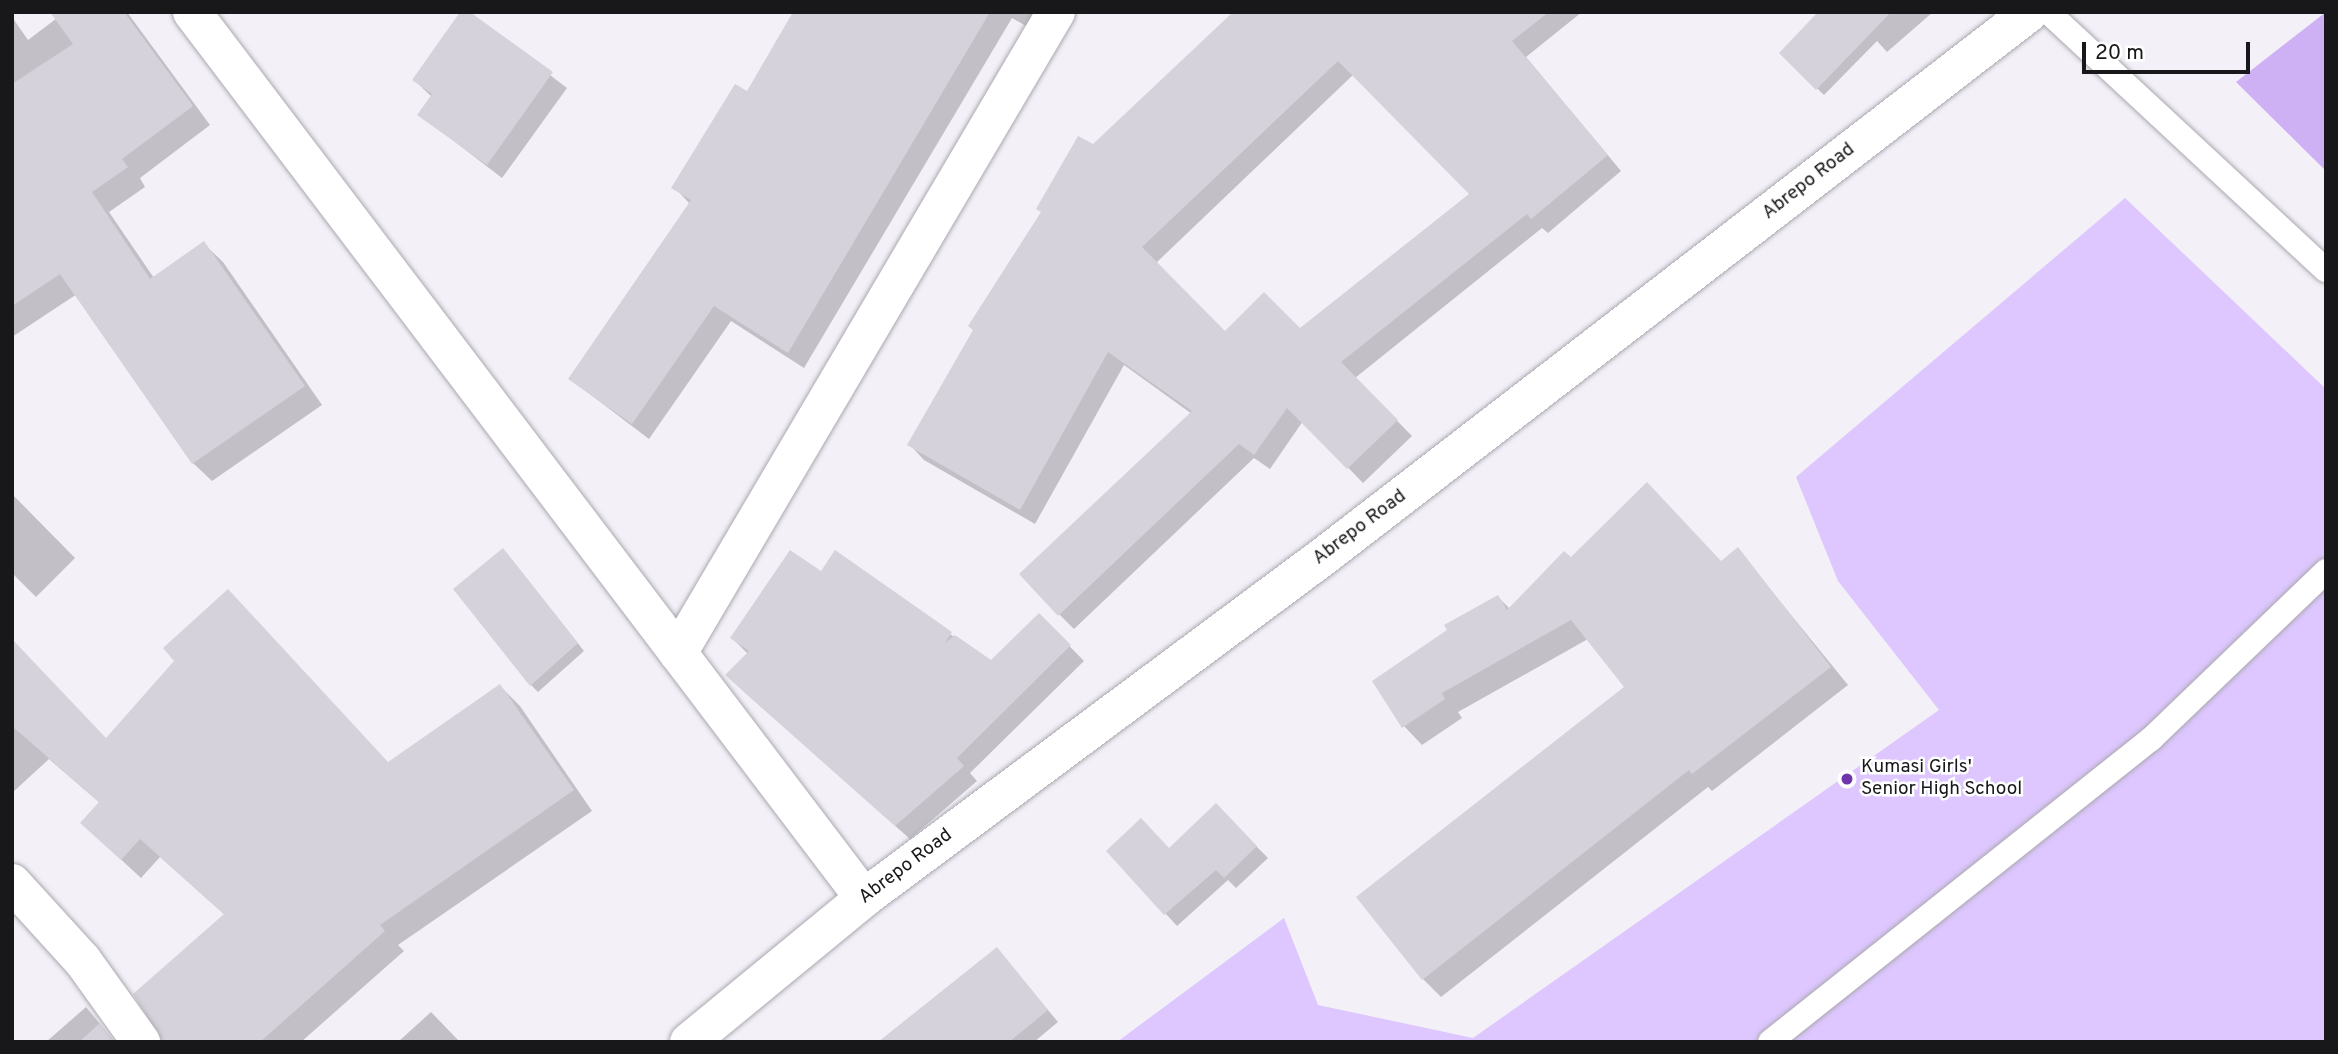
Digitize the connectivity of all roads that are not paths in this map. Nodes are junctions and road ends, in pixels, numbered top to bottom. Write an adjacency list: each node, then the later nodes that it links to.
1 (192, 12): 7 (street)
2 (1056, 12): 7 (street)
3 (2030, 12): 9 (street, Abrepo Road)
4 (2048, 12): 5 (lane)
5 (2326, 270)
6 (2326, 572): 12 (lane)
7 (678, 653): 9 (street)
8 (12, 883): 10 (street)
9 (864, 898): 11 (street, Abrepo Road)
10 (142, 1042)
11 (689, 1042)
12 (1770, 1042)

